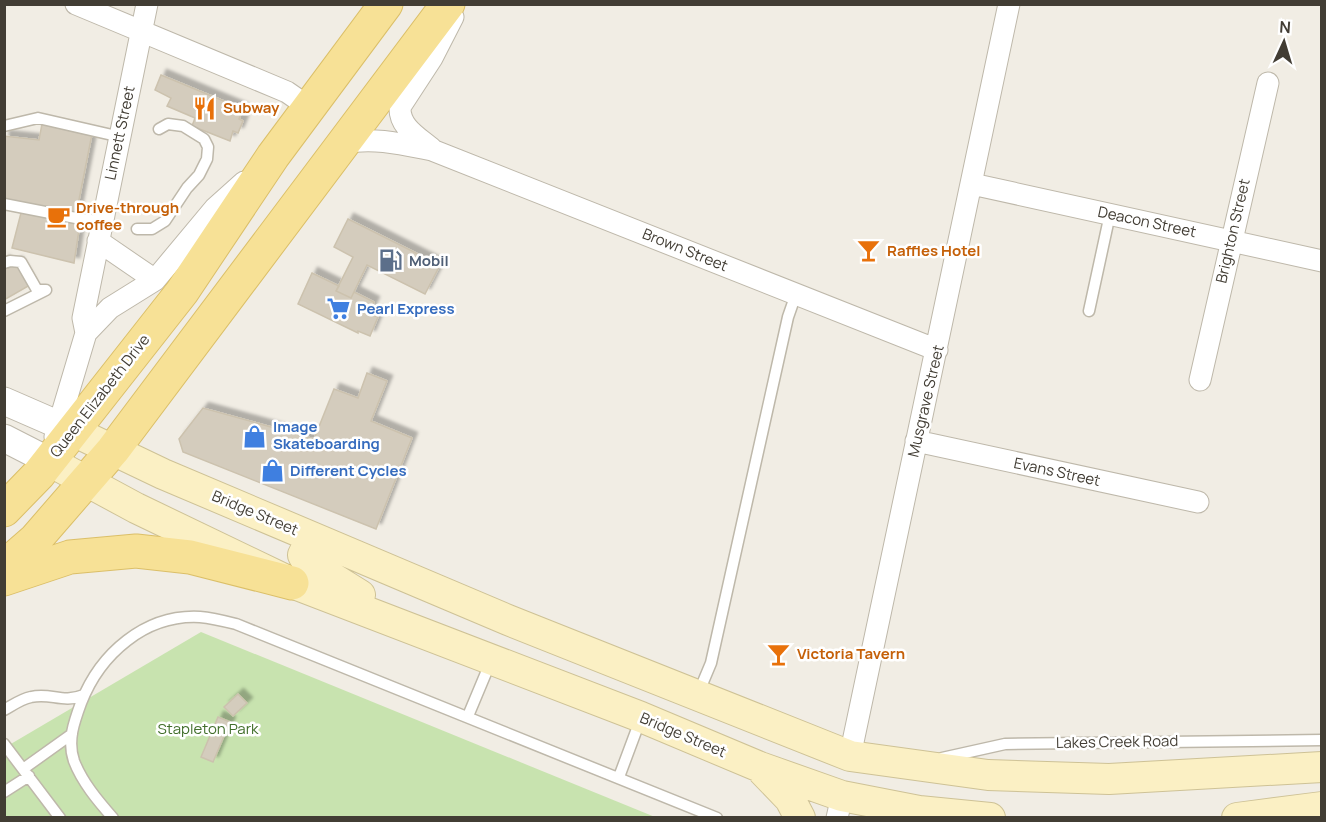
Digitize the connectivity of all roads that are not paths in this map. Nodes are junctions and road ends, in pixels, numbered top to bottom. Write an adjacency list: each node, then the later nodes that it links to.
1 (76, 4): 7 (street)
2 (147, 4): 7 (street, Linnett Street)
3 (386, 4): 9 (main road, Queen Elizabeth Drive)
4 (448, 4): 13 (main road)
5 (459, 4): 14 (street, Brown Street)
6 (1009, 4): 16 (street, Musgrave Street)
7 (141, 31): 9 (street); 12 (street, Linnett Street)
8 (1268, 83): 21 (street, Brighton Street)
9 (310, 108): 15 (main road, Queen Elizabeth Drive)
10 (4, 126): 12 (lane)
11 (159, 129): 19 (lane)
12 (121, 137): 20 (street, Linnett Street)
13 (344, 143): 14 (street, Brown Street); 35 (main road)
14 (432, 150): 25 (street, Brown Street)
15 (273, 156): 24 (street, Queen Elizabeth Drive); 32 (main road, Queen Elizabeth Drive)
16 (972, 184): 18 (street, Deacon Street); 29 (street, Musgrave Street)
17 (4, 204): 20 (lane)
18 (1110, 214): 21 (street, Deacon Street); 27 (lane)
19 (137, 229)
20 (100, 231): 24 (street); 28 (street, Linnett Street)
21 (1231, 240): 22 (street, Deacon Street); 30 (street, Brighton Street)
22 (1322, 261)
23 (4, 263): 26 (lane)
24 (155, 280): 28 (street, Queen Elizabeth Drive)
25 (796, 294): 29 (street, Brown Street); 47 (lane)
26 (4, 311)
27 (1089, 311)
28 (86, 333): 32 (street, Queen Elizabeth Drive)
29 (937, 350): 34 (street, Musgrave Street)
30 (1200, 380)
31 (4, 401): 32 (street, Bridge Street)
32 (66, 428): 35 (main road, Bridge Street); 36 (main road, Queen Elizabeth Drive)
33 (4, 438): 36 (street, Bridge Street)
34 (916, 441): 38 (street, Evans Street); 55 (street, Musgrave Street)
35 (113, 450): 37 (main road); 40 (main road, Bridge Street)
36 (49, 461): 37 (main road, Bridge Street); 39 (main road, Queen Elizabeth Drive)
37 (88, 481): 41 (main road); 43 (main road, Bridge Street)
38 (1198, 502)
39 (4, 510)
40 (326, 543): 44 (main road, Bridge Street); 45 (main road)
41 (4, 567)
42 (4, 579): 43 (main road)
43 (292, 584): 45 (main road, Bridge Street)
44 (508, 620): 46 (main road); 47 (main road, Bridge Street)
45 (418, 632): 46 (main road, Bridge Street)
46 (492, 660): 50 (lane); 51 (main road, Bridge Street)
47 (698, 694): 55 (main road, Bridge Street)
48 (84, 695): 49 (lane); 50 (lane); 52 (lane)
49 (4, 710)
50 (468, 716): 60 (lane)
51 (641, 717): 57 (main road, Bridge Street); 60 (lane)
52 (72, 734): 59 (lane); 65 (lane)
53 (1322, 740): 56 (lane, Lakes Creek Road)
54 (4, 744): 59 (lane)
55 (850, 756): 56 (main road, Lakes Creek Road); 62 (main road, Musgrave Street)
56 (915, 765): 58 (main road, Lakes Creek Road)
57 (760, 767): 62 (main road, Bridge Street); 67 (main road)
58 (1322, 767)
59 (26, 772): 61 (lane); 64 (lane)
60 (620, 777): 66 (lane)
61 (4, 792)
62 (840, 807): 68 (main road)
63 (1322, 807): 69 (main road)
64 (60, 818)
65 (113, 818)
66 (717, 818)
67 (800, 818)
68 (990, 818)
69 (1237, 818)

